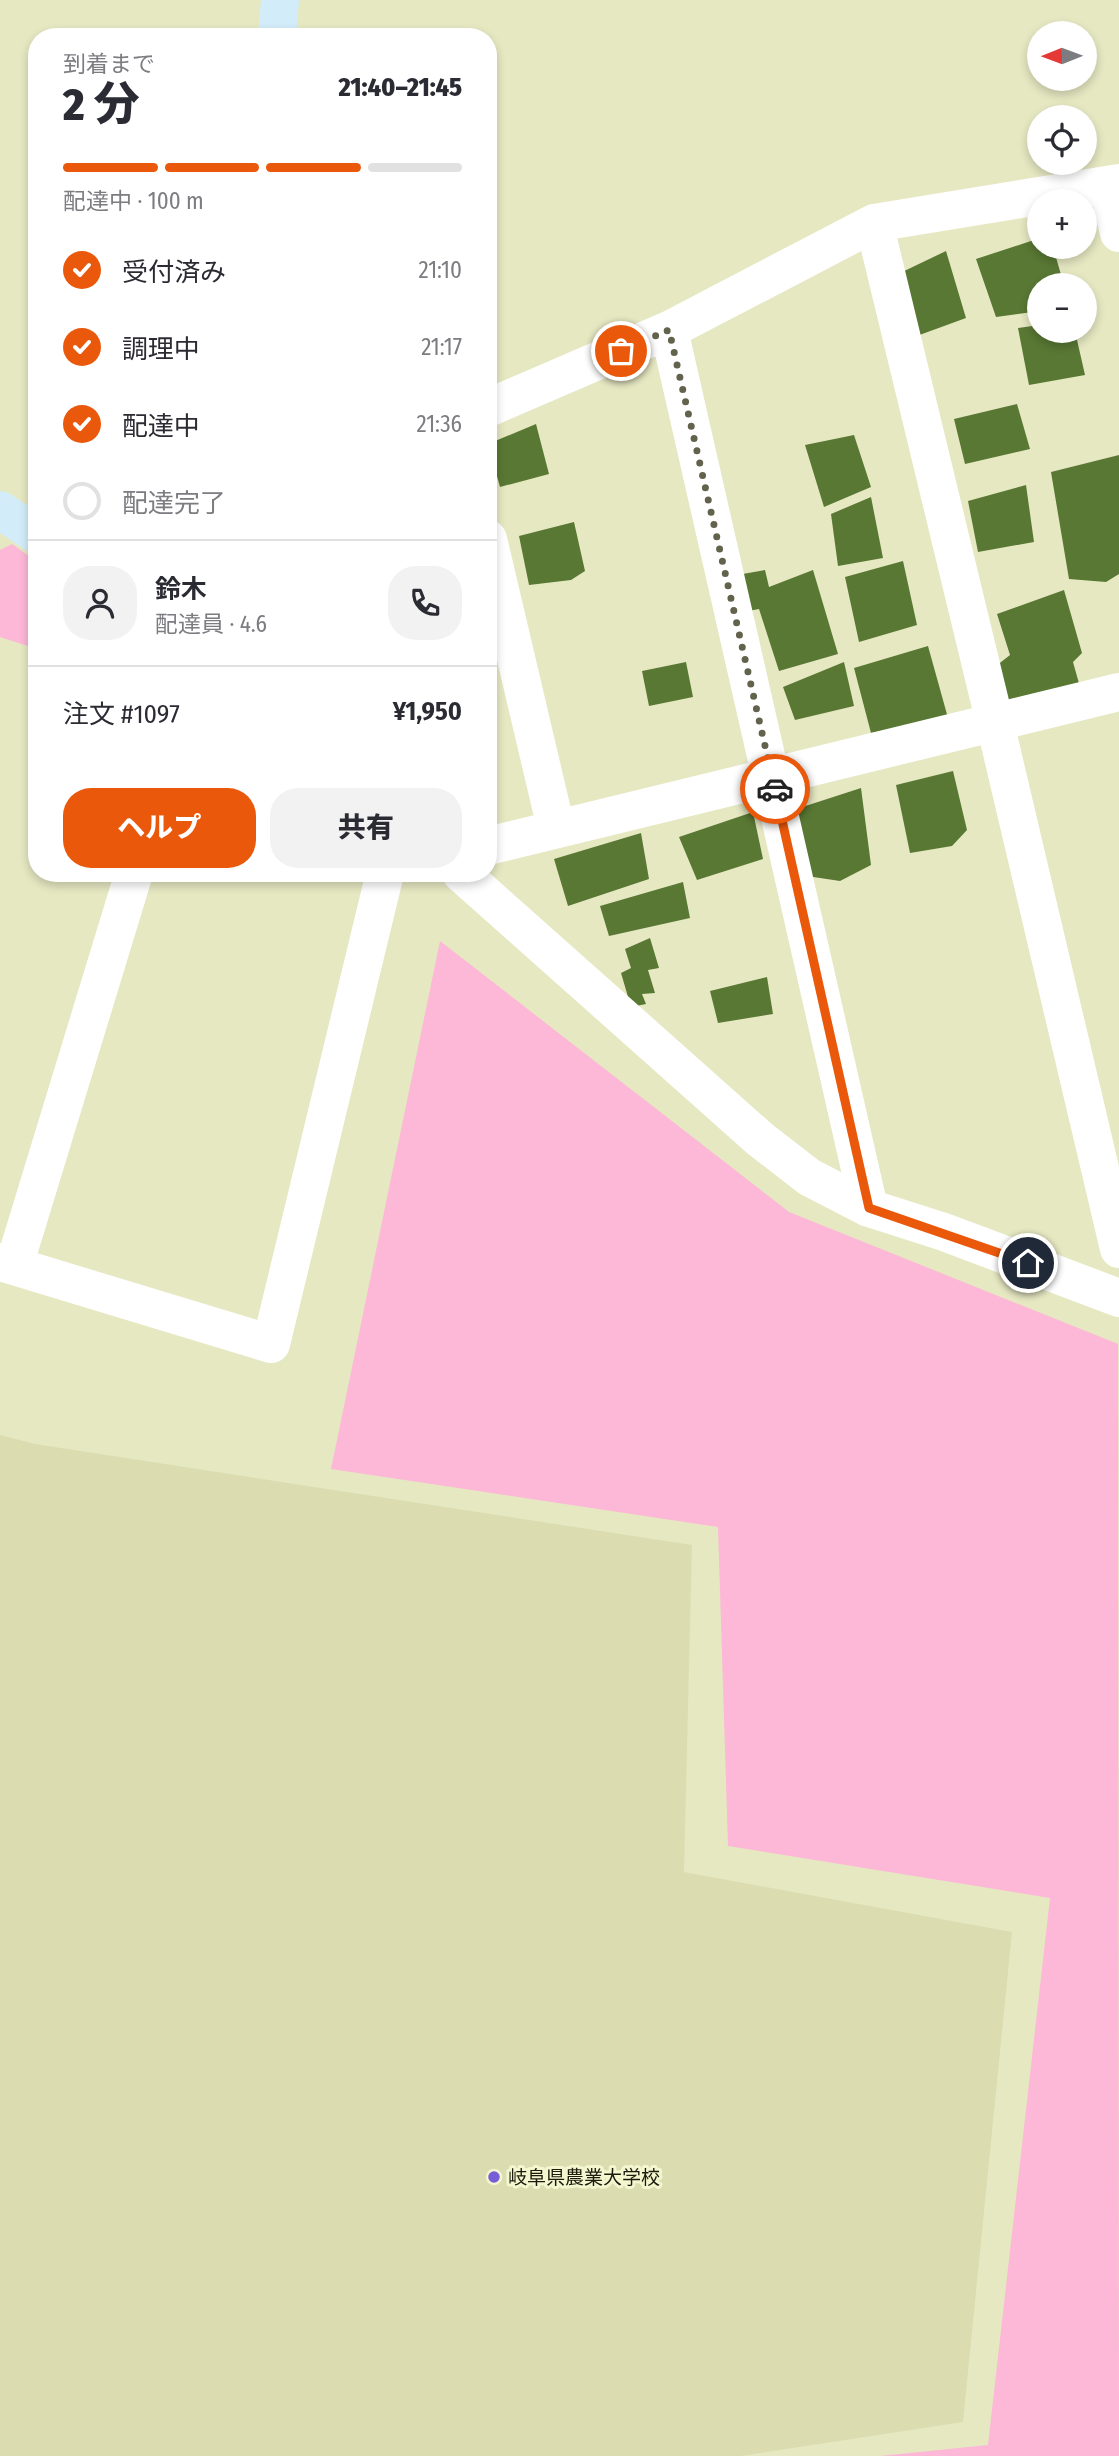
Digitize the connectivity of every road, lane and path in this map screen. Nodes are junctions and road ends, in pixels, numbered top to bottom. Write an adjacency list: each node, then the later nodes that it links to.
1 (280, 0): 2 (street)
2 (278, 28)
3 (1114, 184): 4 (street); 5 (street)
4 (874, 223): 6 (street); 12 (street)
5 (1119, 233)
6 (669, 330): 7 (street); 13 (street)
7 (497, 404)
8 (0, 510): 9 (street)
9 (28, 529)
10 (497, 577): 14 (street)
11 (1119, 692): 12 (street)
12 (995, 723): 13 (street); 20 (street)
13 (773, 777): 14 (street); 19 (street)
14 (556, 828): 15 (street)
15 (497, 844)
16 (131, 882): 21 (street)
17 (383, 882): 21 (street)
18 (471, 882): 19 (street)
19 (869, 1208): 22 (street)
20 (1119, 1249)
21 (7, 1264)
22 (1119, 1298)

